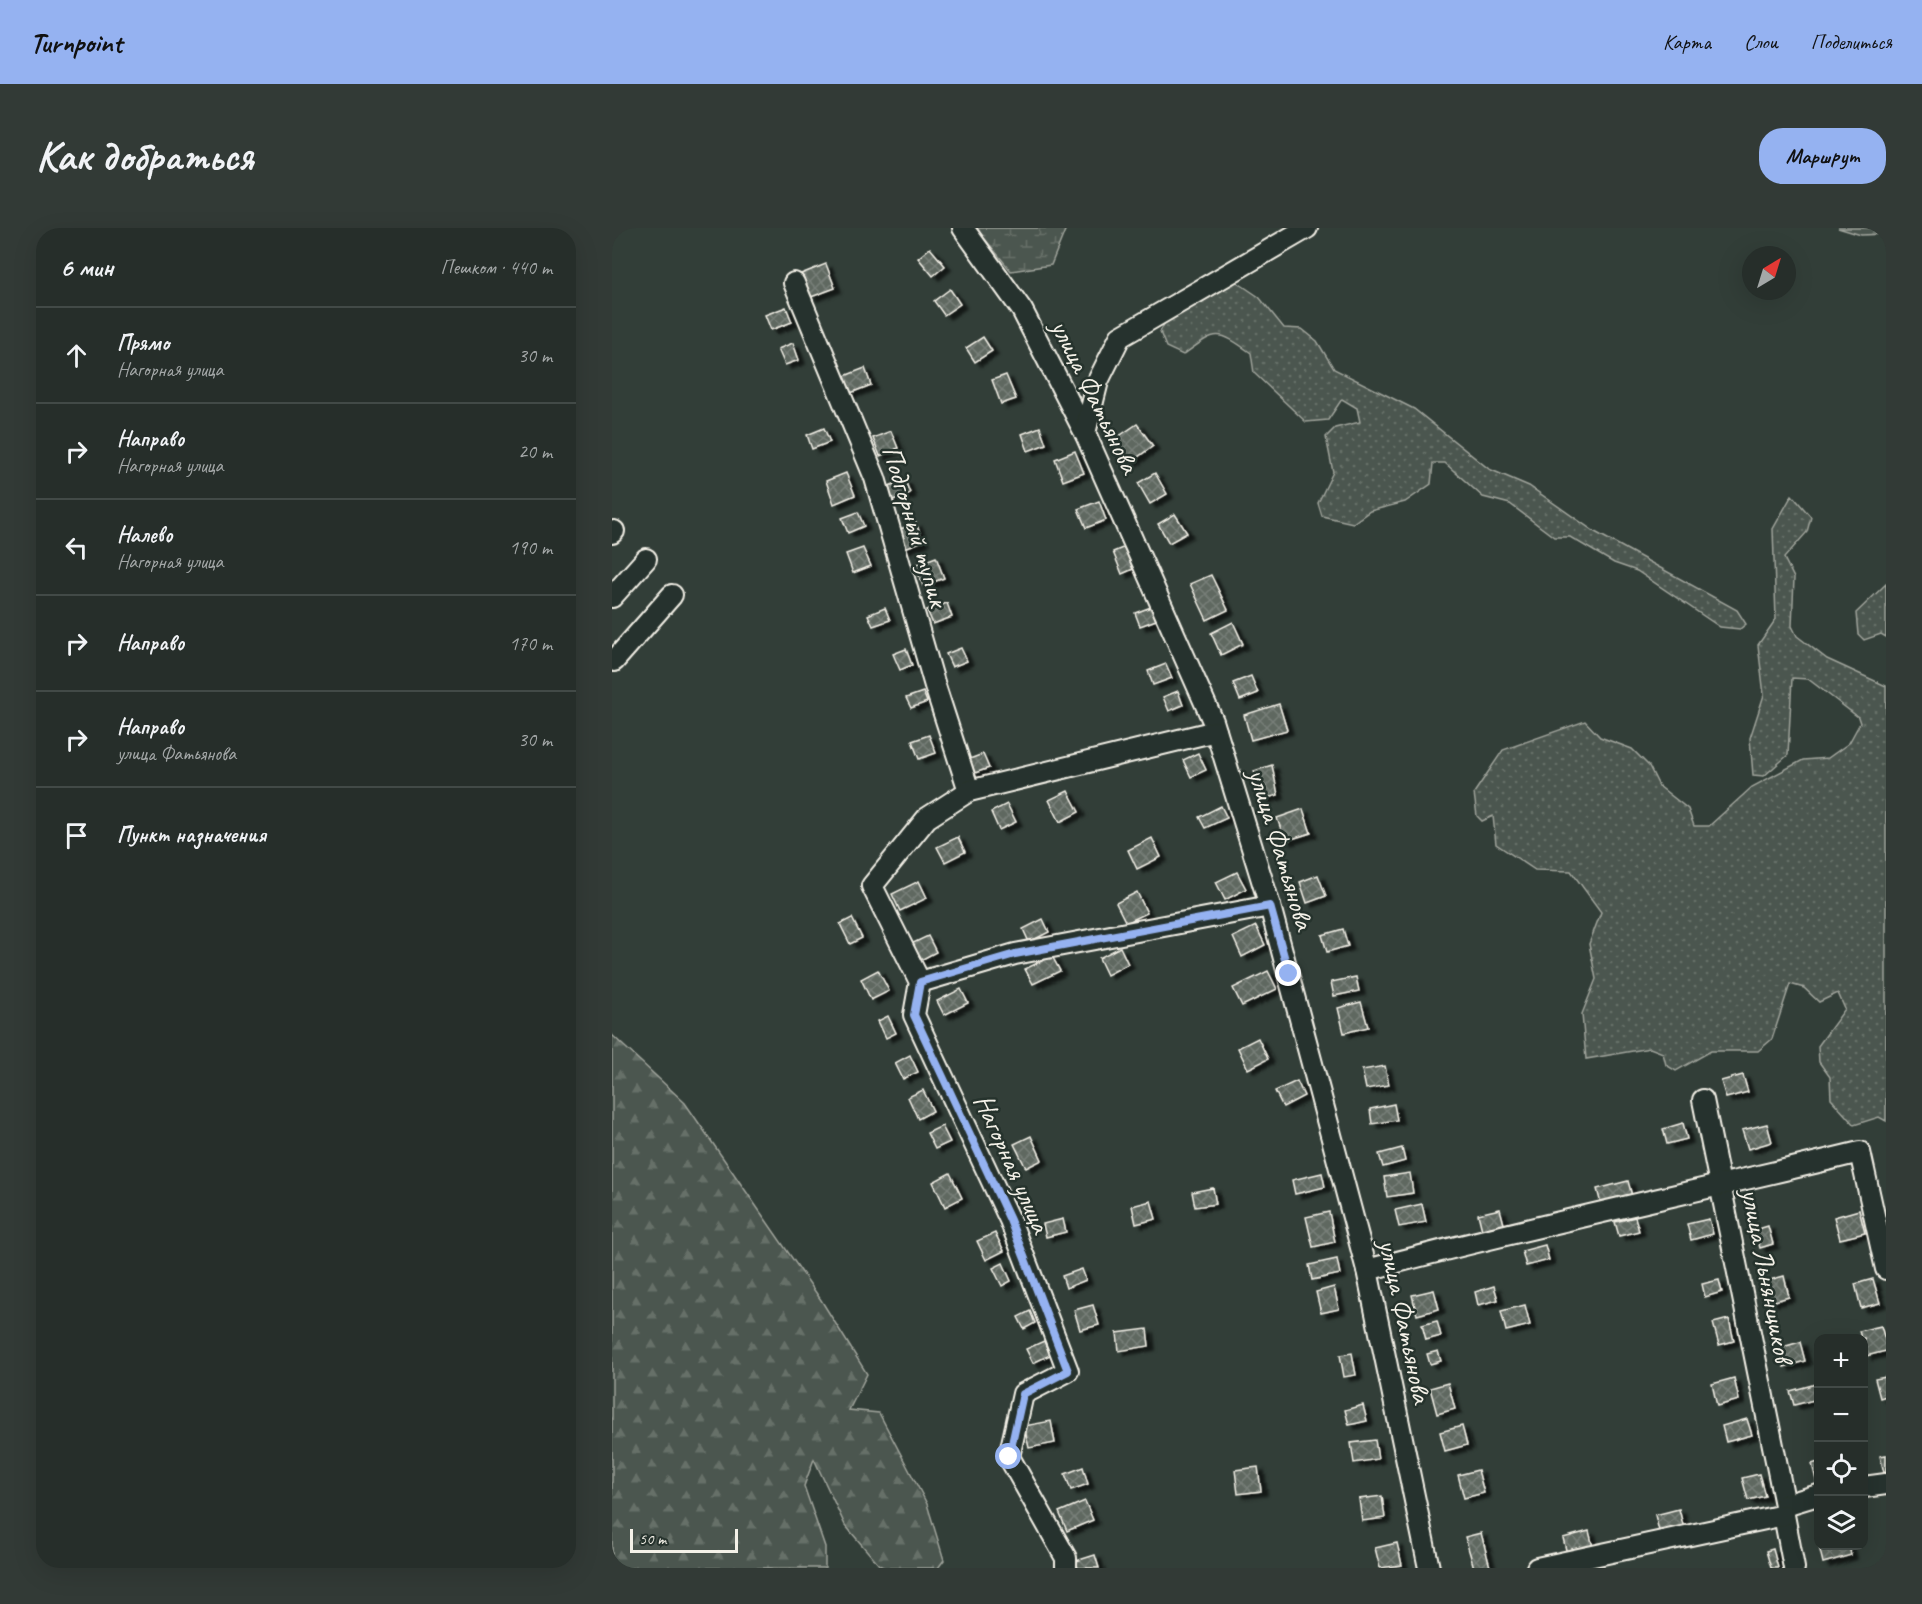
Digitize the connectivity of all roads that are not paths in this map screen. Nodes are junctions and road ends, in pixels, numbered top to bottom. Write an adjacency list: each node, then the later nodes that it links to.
1 (963, 228): 4 (street, улица Фатьянова)
2 (1307, 228): 4 (street)
3 (794, 283): 10 (street, Подгорный тупик)
4 (1085, 434): 9 (street, улица Фатьянова)
5 (646, 559): 7 (street)
6 (672, 596): 8 (street)
7 (612, 597)
8 (612, 659)
9 (1216, 731): 10 (street); 11 (street, улица Фатьянова)
10 (969, 792): 12 (street)
11 (1270, 906): 12 (street); 16 (street, улица Фатьянова)
12 (920, 982): 21 (street, Нагорная улица)
13 (1703, 1100): 14 (street, улица Льнянщиков)
14 (1721, 1186): 15 (street); 16 (street); 20 (street, улица Льнянщиков)
15 (1886, 1269)
16 (1367, 1270): 22 (street, улица Фатьянова)
17 (1886, 1484): 18 (street)
18 (1868, 1486)
19 (1816, 1496): 20 (street)
20 (1785, 1510): 23 (street); 24 (street, улица Льнянщиков)
21 (1066, 1568)
22 (1430, 1568)
23 (1537, 1568)
24 (1794, 1568)

